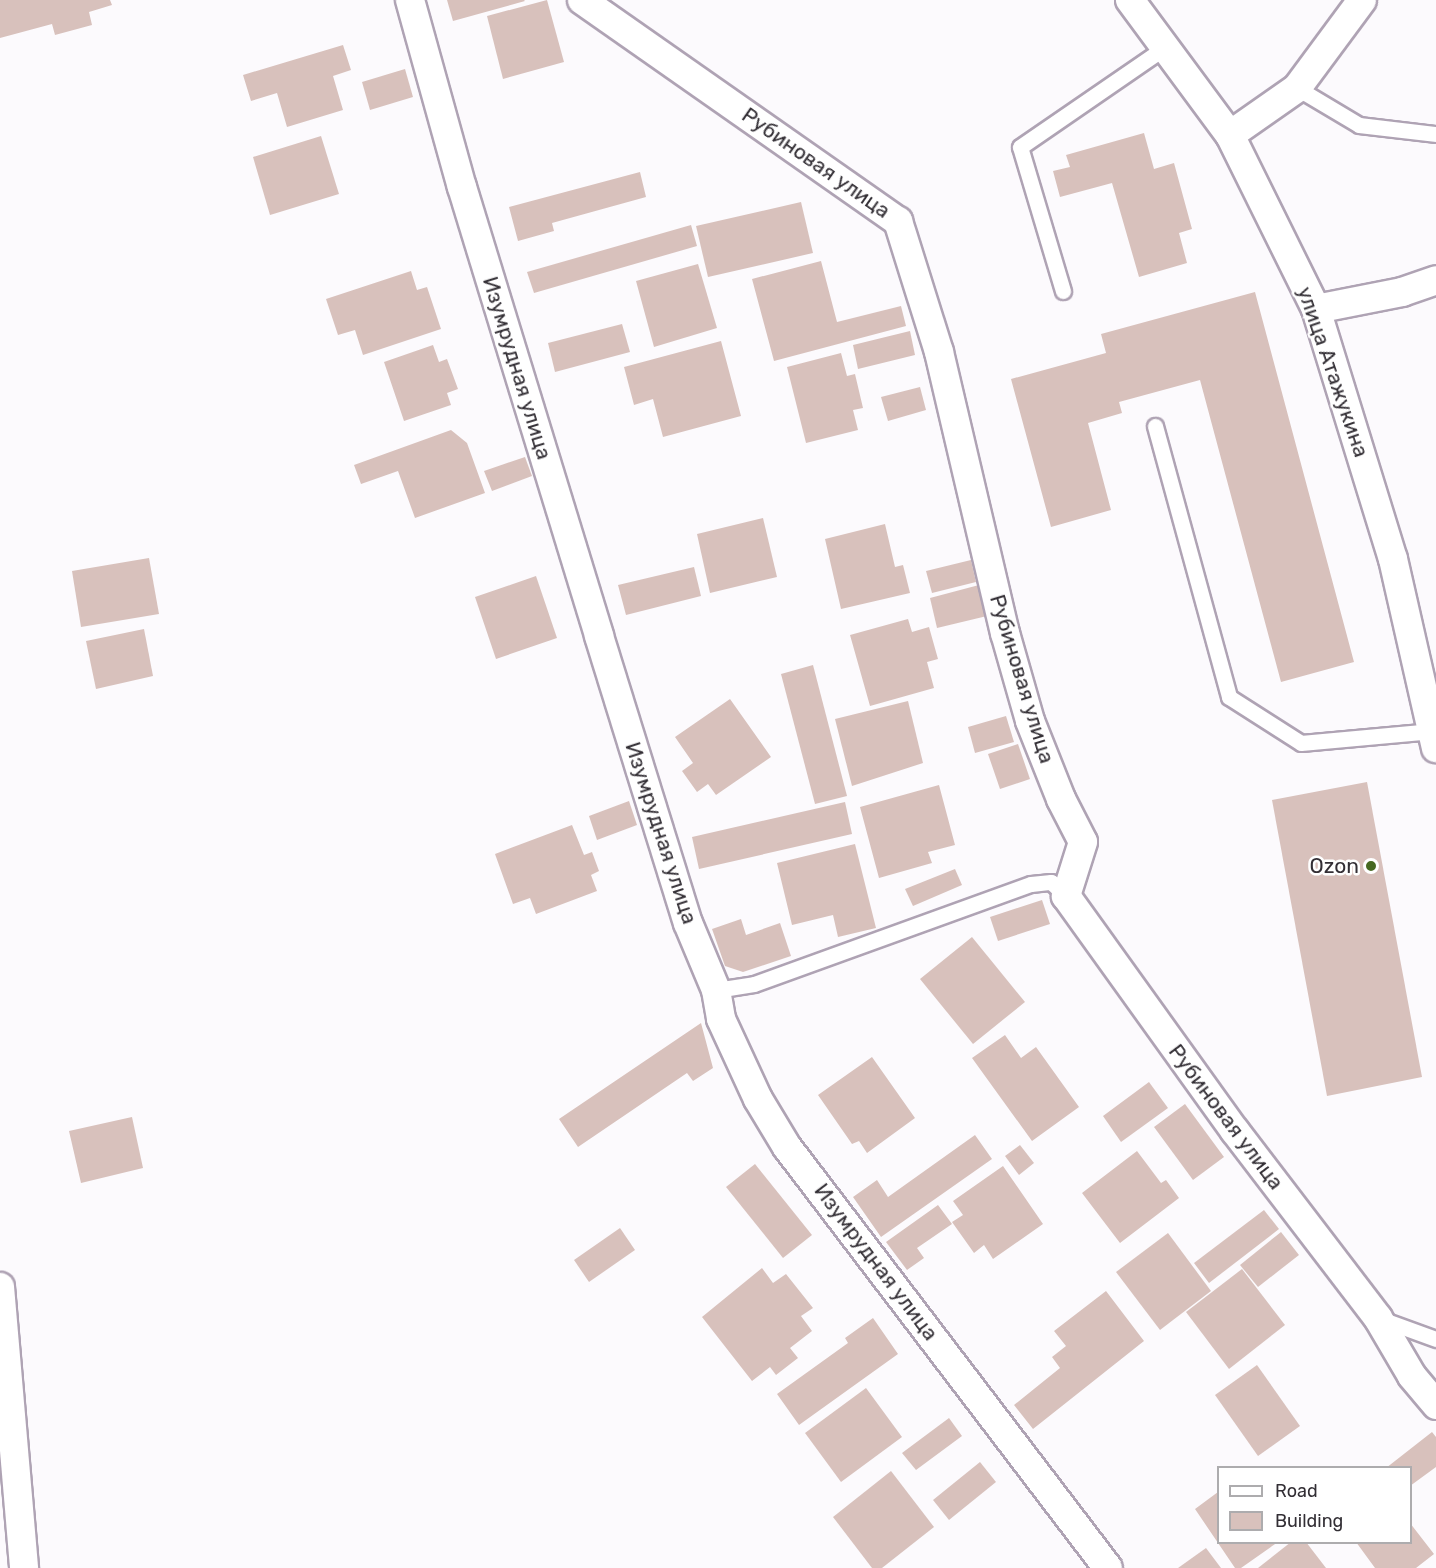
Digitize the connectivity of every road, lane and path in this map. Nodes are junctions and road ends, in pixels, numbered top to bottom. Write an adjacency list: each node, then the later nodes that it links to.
1 (410, 0): 15 (street, Изумрудная улица)
2 (582, 0): 14 (street, Рубиновая улица)
3 (1130, 0): 5 (street, улица Атажукина)
4 (1362, 0): 6 (street)
5 (1167, 45): 8 (street, улица Атажукина); 10 (lane)
6 (1297, 88): 7 (lane); 8 (street)
7 (1436, 134)
8 (1230, 135): 11 (street, улица Атажукина)
9 (1436, 280): 11 (street)
10 (1063, 291)
11 (1316, 309): 13 (street, улица Атажукина)
12 (1155, 426): 13 (lane)
13 (1434, 740)
14 (1066, 896): 15 (lane); 17 (street, Рубиновая улица)
15 (716, 990): 21 (street, Изумрудная улица)
16 (0, 1287): 20 (street)
17 (1378, 1318): 18 (lane); 19 (street, Рубиновая улица)
18 (1436, 1339)
19 (1436, 1405)
20 (24, 1568)
21 (1108, 1568)

